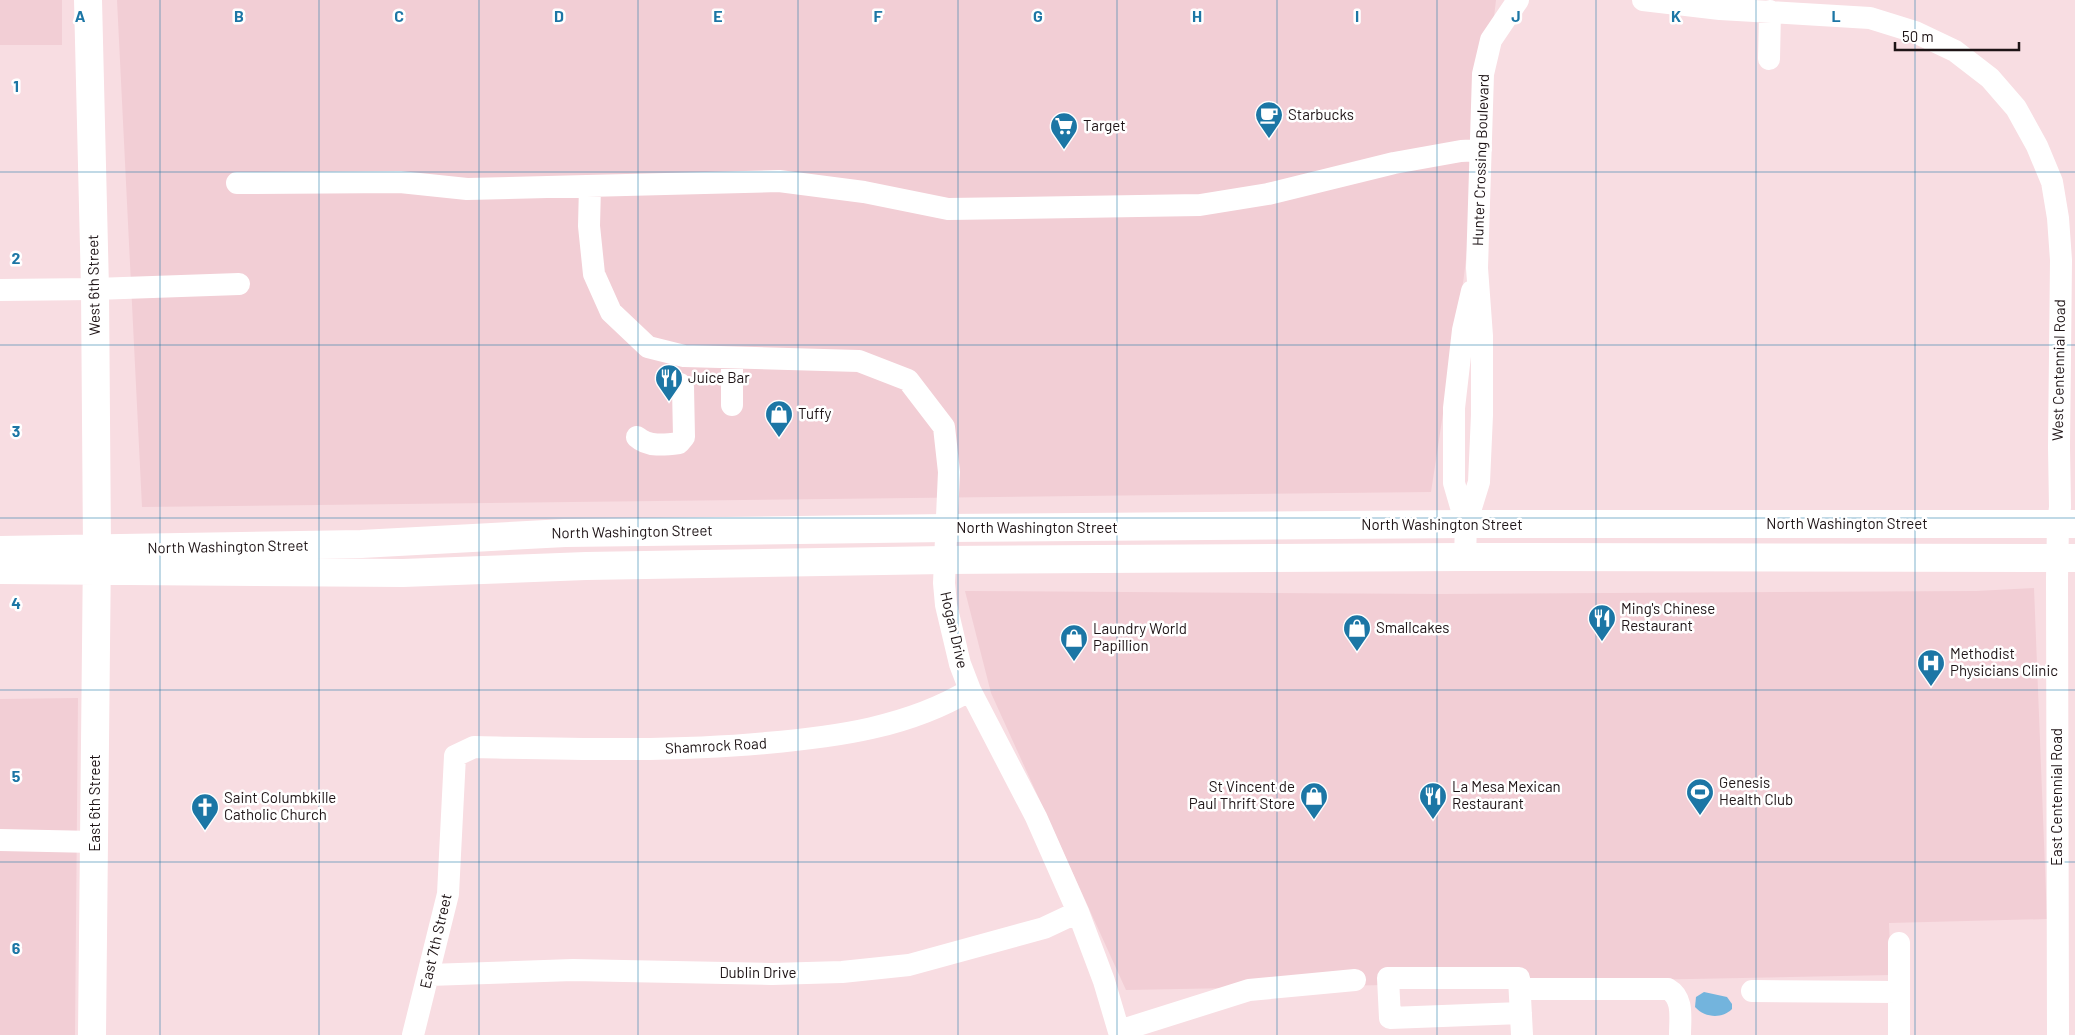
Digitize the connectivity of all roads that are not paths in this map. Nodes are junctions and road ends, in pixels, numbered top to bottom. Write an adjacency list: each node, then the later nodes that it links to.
1 (88, 0): 11 (main road, West 6th Street)
2 (1518, 0): 6 (street, Hunter Crossing Boulevard)
3 (1643, 0): 4 (street, West Centennial Road)
4 (1770, 10): 5 (street); 9 (street, West Centennial Road)
5 (1769, 59)
6 (1481, 150): 8 (street); 18 (street, Hunter Crossing Boulevard)
7 (237, 183): 8 (street)
8 (590, 186): 13 (street, Hogan Drive)
9 (2068, 260): 14 (street, West Centennial Road)
10 (238, 284): 11 (street)
11 (95, 289): 12 (street); 24 (main road, West 6th Street)
12 (0, 290)
13 (732, 358): 16 (street); 20 (street, Hogan Drive)
14 (2067, 380): 19 (street, West Centennial Road)
15 (680, 384): 17 (street)
16 (732, 405)
17 (637, 437)
18 (1466, 524): 19 (main road, North Washington Street); 20 (main road, North Washington Street); 22 (street, Hunter Crossing Boulevard)
19 (2066, 524): 23 (street, West Centennial Road)
20 (946, 528): 24 (main road, North Washington Street); 25 (street, Hogan Drive)
21 (0, 550): 24 (main road, North Washington Street)
22 (1465, 557): 23 (main road, North Washington Street); 25 (main road, North Washington Street)
23 (2066, 559): 44 (street, East Centennial Road)
24 (97, 560): 25 (main road, North Washington Street); 26 (main road, North Washington Street); 30 (main road, East 6th Street)
25 (944, 560): 27 (street, Hogan Drive)
26 (0, 570)
27 (970, 690): 28 (street, Shamrock Road); 31 (street, Hogan Drive)
28 (449, 748): 33 (street, East 7th Street)
29 (0, 840): 30 (street)
30 (95, 842): 40 (main road, East 6th Street)
31 (1078, 912): 33 (street, Dublin Drive); 39 (street, Hogan Drive)
32 (1899, 944): 37 (street)
33 (429, 975): 41 (street, East 7th Street)
34 (1355, 980): 39 (street)
35 (1520, 989): 38 (street); 38 (street); 42 (street)
36 (1752, 991): 37 (street)
37 (1899, 992): 43 (street)
38 (1522, 1024)
39 (1119, 1033)
40 (92, 1035)
41 (413, 1035)
42 (1680, 1035)
43 (1899, 1035)
44 (2058, 1035)

